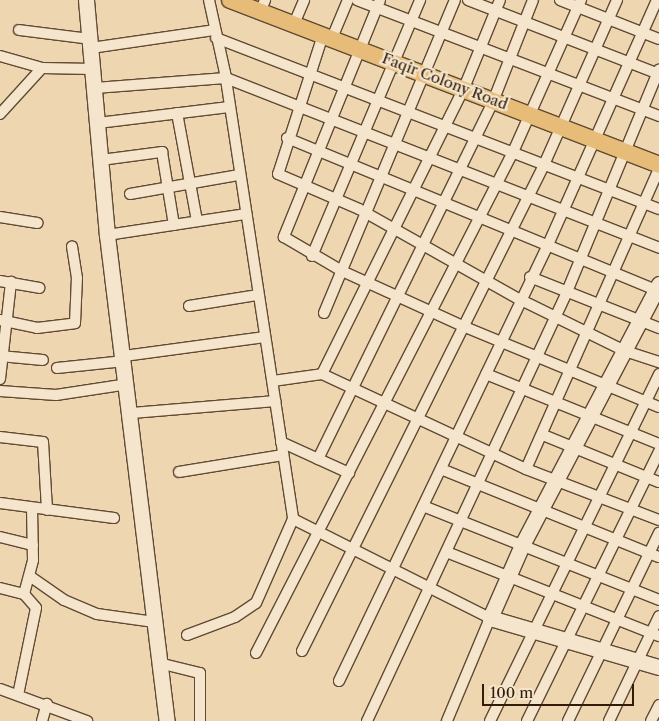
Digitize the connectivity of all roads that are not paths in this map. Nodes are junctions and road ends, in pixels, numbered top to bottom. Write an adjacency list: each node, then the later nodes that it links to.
1 (86, 0): 30 (main road)
2 (209, 0): 26 (street)
3 (230, 0): 17 (main road, Faqir Colony Road)
4 (304, 0): 22 (street)
5 (348, 0): 27 (street)
6 (357, 0): 15 (street)
7 (420, 0): 20 (street)
8 (455, 0): 24 (street)
9 (468, 0): 18 (street)
10 (500, 0): 18 (street)
11 (533, 0): 21 (street)
12 (560, 0): 16 (street)
13 (617, 0): 19 (street)
14 (657, 0): 25 (street)
15 (378, 4): 20 (street); 32 (street)
16 (580, 4): 19 (street); 28 (street)
17 (263, 6): 22 (main road, Faqir Colony Road)
18 (496, 11): 21 (street); 31 (street)
19 (608, 19): 25 (street); 33 (street)
20 (412, 21): 24 (street); 36 (street)
21 (524, 22): 28 (street); 35 (street)
22 (294, 24): 27 (main road, Faqir Colony Road)
23 (19, 30): 30 (street)
24 (442, 32): 31 (street); 40 (street)
25 (641, 32): 29 (street); 37 (street)
26 (215, 34): 30 (street); 43 (street); 44 (street)
27 (328, 36): 32 (main road, Faqir Colony Road); 43 (street)
28 (564, 38): 33 (street); 41 (street)
29 (659, 39)
30 (91, 43): 39 (main road)
31 (481, 47): 35 (street); 48 (street)
32 (360, 48): 36 (main road, Faqir Colony Road); 46 (street)
33 (594, 49): 37 (street); 45 (street)
34 (0, 56): 38 (street)
35 (510, 58): 41 (street); 50 (street)
36 (396, 62): 40 (main road, Faqir Colony Road); 51 (street)
37 (628, 62): 42 (street); 49 (street)
38 (42, 68): 39 (street); 58 (street)
39 (93, 69): 47 (main road)
40 (425, 73): 48 (main road, Faqir Colony Road); 55 (street)
41 (548, 73): 45 (street); 57 (street)
42 (658, 73): 54 (street)
43 (310, 74): 46 (street); 52 (street)
44 (226, 78): 47 (street); 52 (street); 53 (street)
45 (578, 85): 49 (street); 62 (street)
46 (344, 87): 51 (street); 60 (street)
47 (95, 88): 61 (main road)
48 (464, 88): 50 (main road, Faqir Colony Road); 63 (street)
49 (613, 98): 54 (street); 67 (street)
50 (494, 100): 57 (main road, Faqir Colony Road); 66 (street)
51 (379, 101): 55 (street); 64 (street)
52 (299, 106): 60 (street); 65 (street)
53 (229, 107): 56 (street); 78 (street)
54 (642, 109): 59 (street); 70 (street)
55 (408, 112): 63 (street); 68 (street)
56 (177, 113): 61 (street); 83 (street)
57 (530, 113): 62 (main road, Faqir Colony Road); 71 (street)
58 (0, 114)
59 (659, 116)
60 (330, 119): 64 (street); 69 (street)
61 (98, 124): 73 (main road)
62 (560, 125): 67 (main road, Faqir Colony Road); 75 (street)
63 (443, 126): 66 (street); 72 (street)
64 (365, 133): 68 (street); 74 (street)
65 (287, 138): 69 (street); 82 (street)
66 (476, 138): 71 (street); 77 (street)
67 (595, 139): 70 (main road, Faqir Colony Road); 80 (street)
68 (394, 144): 72 (street); 79 (street)
69 (316, 150): 74 (street); 82 (street)
70 (624, 151): 76 (main road, Faqir Colony Road); 86 (street)
71 (513, 152): 75 (street); 81 (street)
72 (428, 156): 77 (street); 84 (street)
73 (101, 160): 85 (street); 104 (main road)
74 (351, 165): 79 (street); 89 (street)
75 (543, 167): 80 (street); 88 (street)
76 (659, 167): 91 (street)
77 (460, 170): 81 (street); 90 (street)
78 (239, 175): 83 (street); 95 (street)
79 (381, 176): 84 (street); 94 (street)
80 (576, 180): 86 (street); 93 (street)
81 (494, 183): 88 (street); 96 (street)
82 (303, 185): 89 (street); 110 (street)
83 (190, 186): 85 (street); 98 (street)
84 (412, 188): 90 (street); 102 (street)
85 (167, 189): 87 (street); 100 (street)
86 (610, 191): 91 (street); 101 (street)
87 (130, 194)
88 (528, 198): 93 (street); 103 (street)
89 (337, 200): 94 (street); 110 (street)
90 (445, 201): 96 (street); 106 (street)
91 (643, 203): 92 (street); 105 (street)
92 (659, 209)
93 (562, 211): 101 (street); 108 (street)
94 (365, 212): 102 (street); 113 (street)
95 (246, 214): 98 (street); 123 (street)
96 (480, 214): 103 (street); 111 (street)
97 (0, 217): 99 (street)
98 (197, 222): 100 (street)
99 (38, 223)
100 (174, 225): 104 (street)
101 (595, 226): 105 (street); 112 (street)
102 (392, 227): 106 (street); 118 (street)
103 (512, 230): 108 (street); 119 (street)
104 (107, 235): 141 (main road)
105 (628, 237): 109 (street); 114 (street)
106 (424, 245): 111 (street); 124 (street)
107 (72, 246): 132 (street)
108 (547, 247): 112 (street); 115 (street)
109 (659, 248)
110 (312, 256): 113 (street)
111 (455, 261): 119 (street); 128 (street)
112 (580, 261): 114 (street); 122 (street)
113 (342, 271): 118 (street); 129 (street)
114 (612, 273): 121 (street); 126 (street)
115 (530, 278): 122 (street); 125 (street)
116 (0, 281): 117 (street)
117 (11, 282): 120 (street); 132 (street)
118 (366, 282): 124 (street); 146 (street)
119 (487, 282): 125 (street); 133 (street)
120 (39, 288)
121 (658, 288): 131 (main road)
122 (566, 294): 126 (street); 130 (street)
123 (258, 295): 127 (street); 136 (street)
124 (399, 296): 128 (street); 153 (street)
125 (519, 298): 130 (street); 137 (street)
126 (597, 304): 131 (street); 135 (street)
127 (189, 306)
128 (430, 311): 133 (street); 158 (street)
129 (324, 312)
130 (556, 316): 135 (street); 140 (street)
131 (641, 320): 134 (street); 138 (main road)
132 (4, 321): 139 (street)
133 (465, 327): 137 (street); 163 (street)
134 (659, 328)
135 (588, 332): 138 (street); 145 (street)
136 (265, 337): 141 (street); 150 (street)
137 (499, 342): 140 (street); 147 (street)
138 (625, 351): 143 (street); 152 (main road)
139 (2, 356): 142 (street); 149 (street)
140 (536, 356): 145 (street); 154 (street)
141 (124, 358): 144 (street); 151 (main road)
142 (42, 360)
143 (659, 362)
144 (56, 368)
145 (570, 370): 152 (street); 159 (street)
146 (322, 374): 150 (street); 153 (street)
147 (486, 374): 154 (street); 167 (street)
148 (659, 374): 157 (street)
149 (0, 379)
150 (273, 381): 156 (street)
151 (128, 384): 155 (street); 161 (main road)
152 (607, 385): 157 (street); 162 (main road)
153 (353, 388): 158 (street); 174 (street)
154 (521, 389): 159 (street); 172 (street)
155 (0, 391)
156 (276, 401): 161 (street); 168 (street)
157 (646, 402): 160 (street); 164 (street)
158 (385, 404): 163 (street); 179 (street)
159 (556, 404): 162 (street); 165 (street)
160 (659, 407)
161 (132, 413): 220 (main road)
162 (590, 416): 164 (street); 170 (main road)
163 (420, 420): 167 (street); 202 (street)
164 (630, 432): 169 (street); 175 (street)
165 (543, 435): 170 (street); 177 (street)
166 (0, 437): 190 (street)
167 (456, 438): 172 (street); 176 (street)
168 (281, 442): 173 (street); 174 (street)
169 (659, 444)
170 (574, 449): 175 (street); 181 (main road)
171 (659, 451): 180 (street)
172 (491, 454): 177 (street); 183 (street)
173 (283, 455): 178 (street); 192 (street)
174 (318, 458): 179 (street)
175 (615, 464): 180 (street); 184 (street)
176 (440, 469): 183 (street); 186 (street)
177 (526, 470): 181 (street)
178 (179, 472)
179 (349, 473): 196 (street)
180 (646, 477): 182 (street); 189 (street)
181 (556, 481): 184 (street); 187 (main road)
182 (659, 482)
183 (478, 483): 187 (street); 193 (street)
184 (599, 497): 189 (street); 195 (street)
185 (0, 503): 188 (street)
186 (423, 506): 193 (street); 206 (street)
187 (542, 507): 195 (street); 201 (main road)
188 (32, 508): 190 (street); 200 (street)
189 (630, 509): 194 (street); 199 (street)
190 (48, 510): 191 (street)
191 (114, 518)
192 (293, 519): 196 (street); 223 (street)
193 (462, 520): 201 (street); 203 (street)
194 (659, 520)
195 (584, 526): 199 (street); 205 (street)
196 (320, 530): 202 (street); 226 (street)
197 (659, 533): 204 (street)
198 (0, 537): 200 (street)
199 (615, 539): 204 (street); 207 (street)
200 (32, 545): 208 (street)
201 (522, 545): 205 (street); 209 (main road)
202 (354, 549): 206 (street); 225 (street)
203 (449, 553): 209 (street); 212 (street)
204 (654, 555): 211 (street)
205 (566, 562): 207 (street); 214 (street)
206 (392, 570): 212 (street); 231 (street)
207 (597, 574): 211 (street); 216 (street)
208 (31, 577): 213 (street); 220 (street)
209 (509, 577): 214 (street); 218 (main road)
210 (0, 588): 213 (street)
211 (632, 590): 215 (street); 219 (street)
212 (431, 591): 218 (street); 240 (street)
213 (24, 594): 233 (street)
214 (551, 594): 216 (street); 221 (street)
215 (659, 600)
216 (580, 605): 219 (street); 224 (street)
217 (659, 616): 222 (street)
218 (490, 618): 221 (main road); 241 (street)
219 (619, 620): 222 (street); 227 (street)
220 (154, 622): 229 (main road)
221 (533, 630): 224 (main road); 242 (street)
222 (655, 634): 228 (street)
223 (186, 635)
224 (565, 640): 227 (main road); 243 (street)
225 (302, 651)
226 (256, 653)
227 (604, 654): 228 (main road); 244 (street)
228 (638, 662): 230 (main road); 245 (street)
229 (163, 664): 238 (main road); 239 (street)
230 (659, 667)
231 (340, 681)
232 (0, 688): 233 (street)
233 (18, 695): 234 (street)
234 (47, 704): 236 (street); 237 (street)
235 (659, 705): 246 (street)
236 (42, 721)
237 (87, 721)
238 (167, 721)
239 (200, 721)
240 (367, 721)
241 (446, 721)
242 (490, 721)
243 (527, 721)
244 (568, 721)
245 (609, 721)
246 (650, 721)

